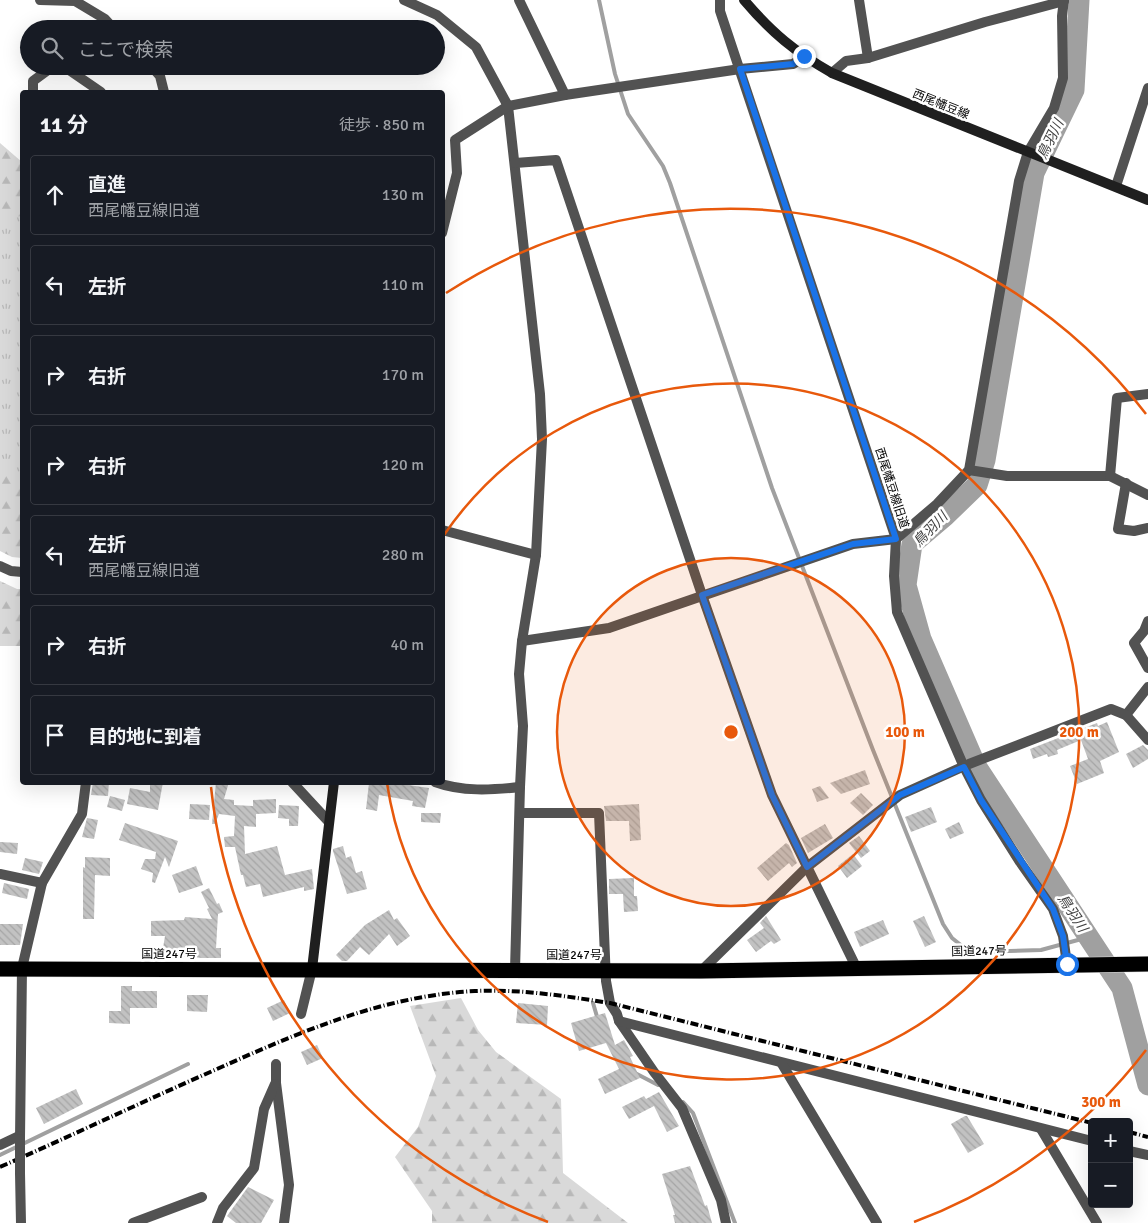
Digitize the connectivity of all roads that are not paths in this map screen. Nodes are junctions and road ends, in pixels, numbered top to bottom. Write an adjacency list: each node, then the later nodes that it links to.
1 (40, 0): 8 (street)
2 (404, 0): 9 (street)
3 (519, 0): 22 (street)
4 (720, 0): 13 (street, 西尾幡豆線旧道)
5 (744, 0): 11 (main road, 西尾幡豆線)
6 (859, 0): 12 (street)
7 (1064, 0): 12 (street); 24 (street)
8 (105, 20)
9 (444, 20)
10 (445, 21): 23 (street)
11 (804, 56): 13 (street); 14 (main road, 西尾幡豆線)
12 (868, 58): 14 (street)
13 (740, 69): 22 (street); 36 (street, 西尾幡豆線旧道)
14 (832, 72): 24 (main road, 西尾幡豆線)
15 (41, 75): 19 (street)
16 (76, 75): 20 (street)
17 (159, 75): 21 (street)
18 (1148, 88): 26 (street)
19 (33, 90)
20 (98, 90)
21 (164, 90)
22 (565, 94): 23 (street)
23 (508, 106): 25 (street); 28 (street)
24 (1028, 152): 26 (main road, 西尾幡豆線); 30 (street)
25 (515, 163): 37 (street); 40 (street)
26 (1116, 186): 27 (main road, 西尾幡豆線)
27 (1148, 200)
28 (445, 222)
29 (1148, 394): 31 (street)
30 (970, 470): 31 (street); 36 (street)
31 (1110, 476): 32 (street)
32 (1126, 484): 33 (street); 34 (street)
33 (1148, 495)
34 (1148, 528)
35 (445, 531): 37 (street)
36 (896, 539): 40 (street); 47 (street, 西尾幡豆線旧道)
37 (536, 555): 42 (street)
38 (0, 566): 39 (street)
39 (20, 572)
40 (702, 595): 42 (street); 55 (street)
41 (1148, 620): 43 (street)
42 (522, 641): 52 (street)
43 (1148, 668)
44 (1148, 687): 45 (street)
45 (1126, 715): 46 (street); 47 (street)
46 (1148, 740)
47 (971, 764): 55 (street); 58 (street, 西尾幡豆線旧道)
48 (86, 785): 57 (street)
49 (295, 785): 54 (street)
50 (334, 785): 54 (main road)
51 (443, 785): 52 (street)
52 (520, 787): 53 (street)
53 (520, 813): 64 (street); 65 (street)
54 (329, 822): 63 (main road)
55 (807, 867): 62 (street); 66 (street)
56 (0, 874): 57 (street)
57 (42, 883): 60 (street)
58 (1066, 958): 59 (highway, 国道247号); 62 (highway, 国道247号)
59 (1148, 964)
60 (22, 968): 61 (highway, 国道247号); 63 (highway, 国道247号); 73 (street)
61 (0, 969)
62 (857, 969): 66 (highway, 国道247号)
63 (312, 970): 64 (highway, 国道247号); 67 (street)
64 (516, 970): 65 (highway, 国道247号)
65 (606, 970): 66 (highway, 国道247号); 68 (street)
66 (701, 971)
67 (301, 1014)
68 (619, 1021): 70 (street); 83 (street)
69 (276, 1064): 71 (street)
70 (782, 1064): 72 (street); 84 (street)
71 (276, 1084): 81 (street); 82 (street)
72 (1041, 1129): 74 (street); 85 (street)
73 (19, 1137): 75 (street); 79 (street, bridge)
74 (1088, 1141)
75 (0, 1145)
76 (1133, 1152): 77 (street)
77 (1148, 1155)
78 (202, 1197): 80 (street)
79 (20, 1223)
80 (133, 1223)
81 (216, 1223)
82 (284, 1223)
83 (726, 1223)
84 (877, 1223)
85 (1097, 1223)

